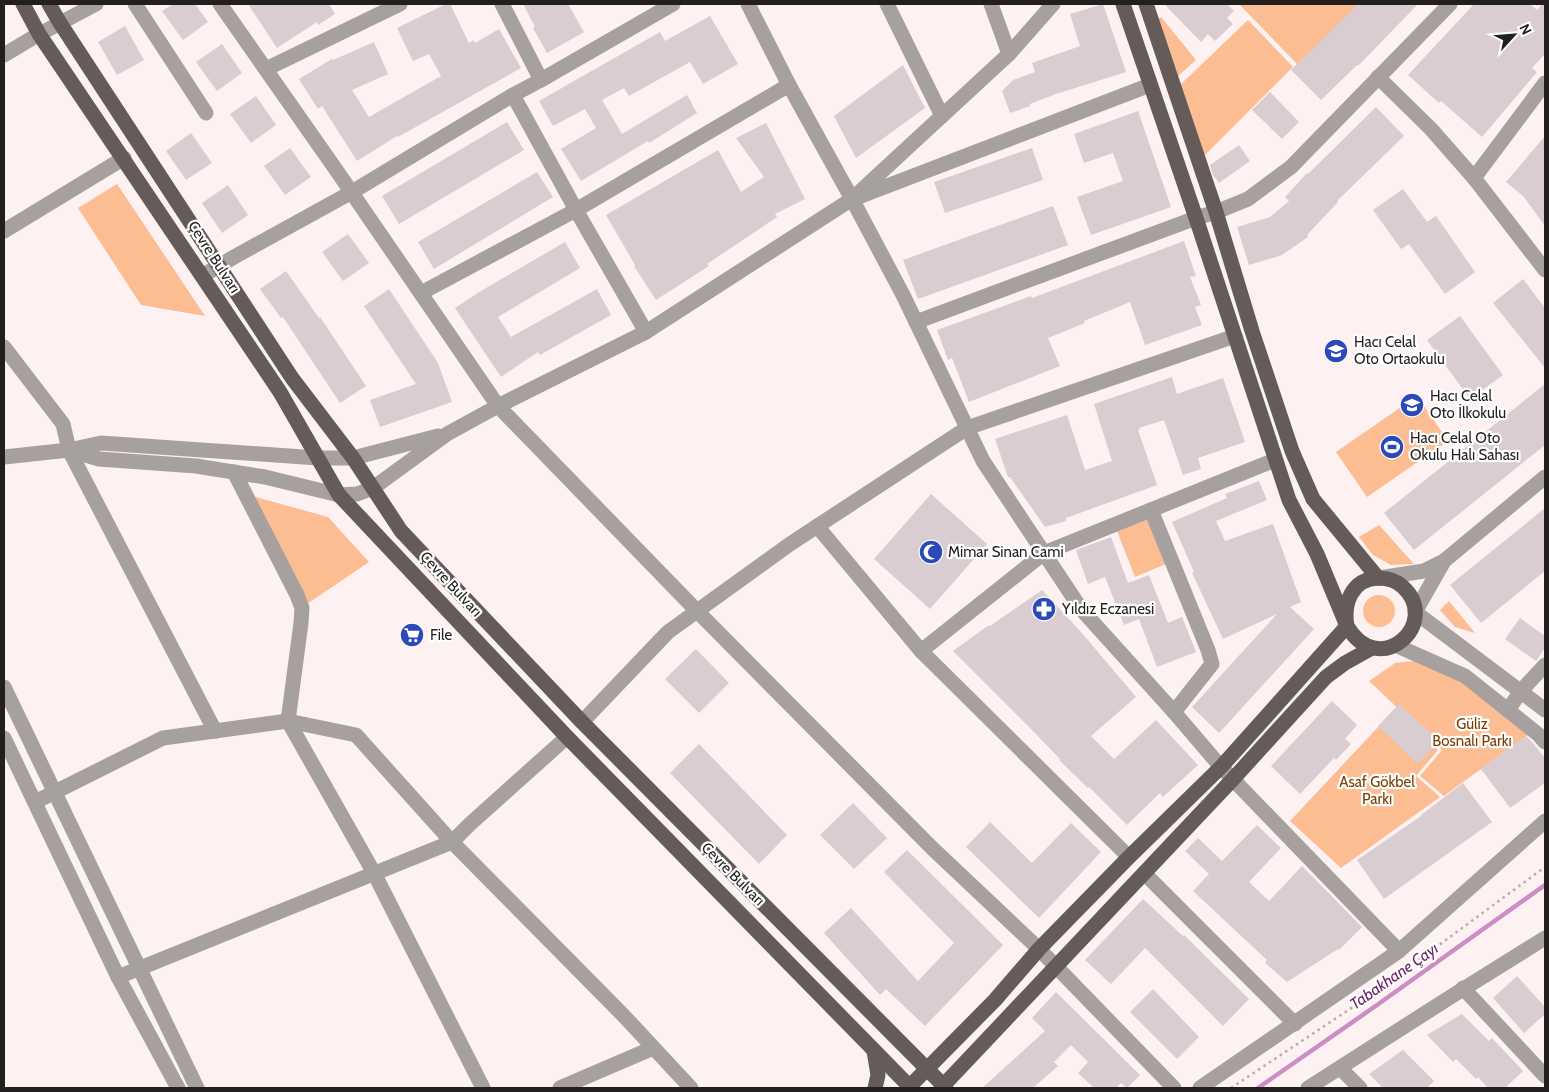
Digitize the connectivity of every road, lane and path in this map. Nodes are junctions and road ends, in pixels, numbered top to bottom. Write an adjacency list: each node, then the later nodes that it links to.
1 (23, 4): 17 (main road, Çevre Bulvarı)
2 (49, 4): 16 (main road, Çevre Bulvarı)
3 (96, 4): 16 (street)
4 (135, 4): 27 (street)
5 (220, 4): 20 (street)
6 (400, 4): 20 (street)
7 (502, 4): 22 (street)
8 (673, 4): 22 (street)
9 (748, 4): 24 (street)
10 (887, 4): 28 (street)
11 (991, 4): 18 (street)
12 (1053, 4): 18 (street)
13 (1123, 4): 25 (main road)
14 (1146, 4): 34 (main road)
15 (1450, 4): 21 (street)
16 (60, 23): 17 (street); 37 (main road, Çevre Bulvarı)
17 (40, 34): 19 (street); 29 (main road, Çevre Bulvarı)
18 (1009, 54): 28 (street)
19 (4, 55)
20 (266, 69): 31 (street)
21 (1378, 77): 30 (street); 34 (street)
22 (541, 80): 26 (street)
23 (1545, 84): 30 (street)
24 (788, 85): 32 (street); 33 (street)
25 (1150, 85): 32 (street); 35 (main road)
26 (513, 95): 31 (street); 33 (street)
27 (206, 113)
28 (942, 116): 32 (street)
29 (124, 158): 36 (street); 39 (main road, Çevre Bulvarı)
30 (1474, 178): 38 (street)
31 (352, 192): 37 (street); 40 (street)
32 (852, 199): 41 (street); 42 (street)
33 (576, 210): 40 (street); 42 (street)
34 (1216, 212): 35 (street); 61 (main road)
35 (1196, 218): 41 (street); 43 (main road)
36 (4, 231)
37 (220, 265): 39 (street); 51 (main road, Çevre Bulvarı)
38 (1545, 270)
39 (202, 276): 50 (main road, Çevre Bulvarı)
40 (421, 293): 45 (street)
41 (916, 322): 46 (street)
42 (646, 332): 45 (street)
43 (1235, 336): 46 (street); 52 (main road)
44 (4, 347): 48 (street)
45 (498, 406): 47 (street); 62 (street)
46 (967, 428): 58 (street); 59 (street)
47 (447, 434): 51 (street); 55 (street)
48 (69, 450): 49 (street); 50 (street); 53 (street); 76 (street)
49 (4, 457)
50 (318, 458): 51 (street); 56 (main road, Çevre Bulvarı)
51 (353, 458): 55 (main road, Çevre Bulvarı)
52 (1275, 460): 57 (street); 64 (main road)
53 (234, 472): 56 (street); 74 (street)
54 (1545, 477): 60 (street)
55 (373, 488): 56 (street); 75 (main road, Çevre Bulvarı)
56 (339, 495): 77 (main road, Çevre Bulvarı)
57 (1151, 510): 59 (street); 73 (street)
58 (817, 526): 62 (street); 67 (street)
59 (1044, 553): 67 (street); 73 (street)
60 (1444, 561): 61 (street); 63 (street)
61 (1378, 578): 63 (main road); 64 (main road)
62 (697, 611): 75 (street); 91 (street)
63 (1415, 612): 65 (main road); 70 (street)
64 (1347, 626): 66 (main road); 80 (main road)
65 (1396, 645): 66 (main road); 71 (street)
66 (1372, 648): 81 (main road)
67 (921, 651): 86 (street)
68 (1545, 665): 70 (street)
69 (4, 687): 82 (street)
70 (1521, 691): 71 (street); 72 (street)
71 (1508, 710): 79 (street)
72 (1545, 710)
73 (1174, 712): 80 (street)
74 (288, 721): 76 (street); 85 (street); 88 (street)
75 (582, 722): 77 (main road); 101 (main road, Çevre Bulvarı)
76 (215, 731): 82 (street)
77 (567, 737): 85 (street); 99 (main road, Çevre Bulvarı)
78 (4, 738): 83 (street)
79 (1545, 742)
80 (1221, 767): 81 (street); 86 (main road)
81 (1233, 779): 89 (main road); 92 (street)
82 (55, 792): 83 (street); 94 (street)
83 (35, 802): 95 (street)
84 (1545, 821): 92 (street)
85 (452, 842): 88 (street); 98 (street)
86 (1129, 857): 89 (main road); 91 (main road)
87 (1545, 867): 113 (path)
88 (374, 873): 94 (street); 106 (street)
89 (1144, 873): 93 (main road); 97 (street)
90 (1545, 938): 96 (street)
91 (1040, 949): 93 (street); 101 (main road)
92 (1399, 951): 97 (street)
93 (1056, 967): 103 (main road); 111 (street)
94 (140, 968): 95 (street); 105 (street)
95 (118, 977): 104 (street)
96 (1463, 988): 100 (street); 102 (street)
97 (1295, 1024): 112 (street)
98 (653, 1048): 107 (street); 108 (street)
99 (874, 1051): 109 (main road); 110 (main road, Çevre Bulvarı)
100 (1340, 1068): 114 (street); 115 (street)
101 (926, 1070): 103 (main road, Çevre Bulvarı); 110 (main road)
102 (1545, 1076)
103 (943, 1087)
104 (178, 1088)
105 (197, 1088)
106 (484, 1088)
107 (560, 1088)
108 (691, 1088)
109 (875, 1088)
110 (909, 1088)
111 (1174, 1088)
112 (1200, 1088)
113 (1231, 1088)
114 (1308, 1088)
115 (1360, 1088)

